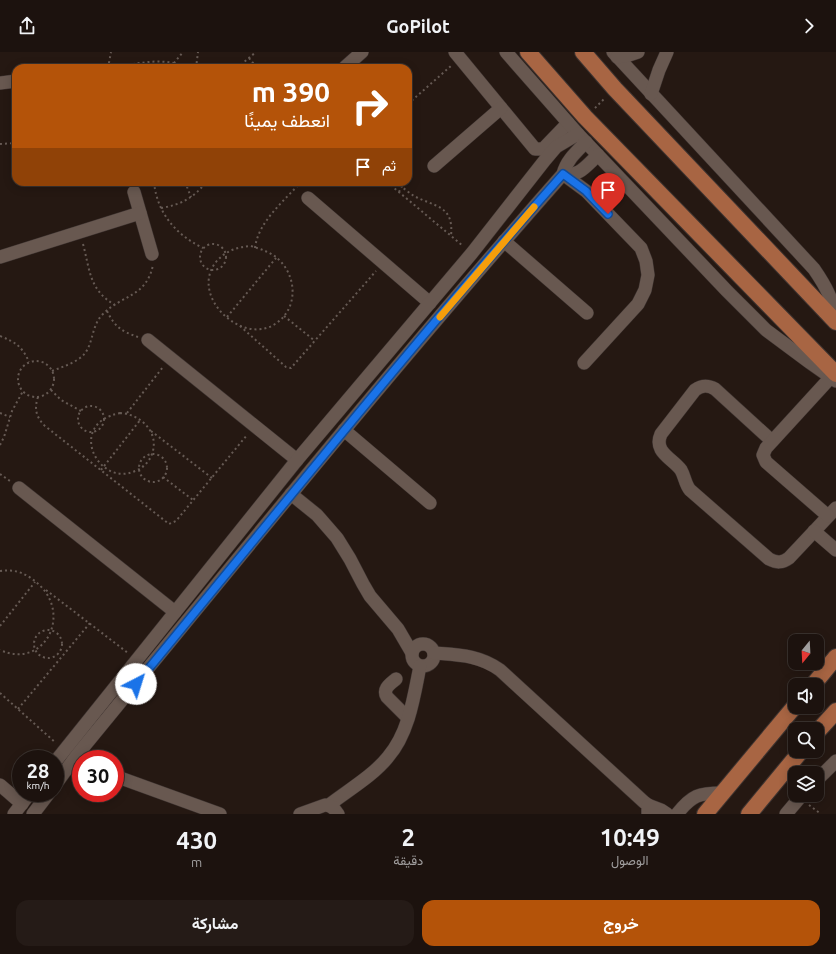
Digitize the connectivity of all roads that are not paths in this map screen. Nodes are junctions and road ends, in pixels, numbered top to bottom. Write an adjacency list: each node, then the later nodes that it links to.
1 (362, 52): 9 (street)
2 (506, 52): 14 (street)
3 (528, 52): 30 (main road)
4 (583, 52): 27 (main road)
5 (638, 52): 7 (street)
6 (667, 52): 12 (street)
7 (615, 54): 12 (street)
8 (457, 55): 13 (street)
9 (348, 64)
10 (12, 82): 11 (street)
11 (0, 83)
12 (651, 94): 27 (street)
13 (501, 108): 14 (street); 17 (street)
14 (568, 123): 15 (street)
15 (582, 138): 16 (street); 18 (street); 25 (street)
16 (598, 155): 18 (street); 30 (street)
17 (434, 166)
18 (563, 174): 22 (street); 29 (street)
19 (134, 192): 21 (street)
20 (308, 198): 25 (street)
21 (140, 213): 23 (street); 24 (street)
22 (504, 241): 26 (street); 31 (street)
23 (152, 254)
24 (0, 257)
25 (430, 303): 33 (street)
26 (588, 313)
27 (836, 322)
28 (148, 340): 33 (street)
29 (584, 363)
30 (834, 377): 32 (street)
31 (344, 430): 35 (street); 36 (street)
32 (772, 441): 37 (street); 38 (street)
33 (296, 460): 40 (street)
34 (19, 488): 40 (street)
35 (291, 494): 41 (street); 52 (street)
36 (430, 503)
37 (832, 512): 38 (street)
38 (814, 531): 39 (street)
39 (836, 550)
40 (176, 612): 53 (street)
41 (398, 629): 42 (street); 43 (street)
42 (429, 648): 43 (street); 45 (street); 66 (street)
43 (412, 653): 45 (street)
44 (836, 657): 46 (main road)
45 (420, 666): 50 (street)
46 (819, 678)
47 (396, 679): 50 (street)
48 (836, 710): 51 (main road)
49 (788, 714): 61 (main road)
50 (408, 718): 65 (street)
51 (824, 724)
52 (86, 750)
53 (64, 751)
54 (795, 758): 73 (main road)
55 (836, 762): 57 (street)
56 (72, 766): 58 (street)
57 (824, 773)
58 (64, 775)
59 (124, 779): 67 (street)
60 (0, 785): 64 (street)
61 (722, 792): 71 (street); 72 (main road)
62 (42, 802): 68 (street)
63 (796, 802): 74 (street)
64 (18, 809)
65 (333, 810): 69 (street)
66 (648, 810): 70 (street)
67 (212, 813)
68 (33, 814)
69 (300, 814)
70 (667, 814)
71 (677, 814)
72 (705, 814)
73 (749, 814)
74 (786, 814)

